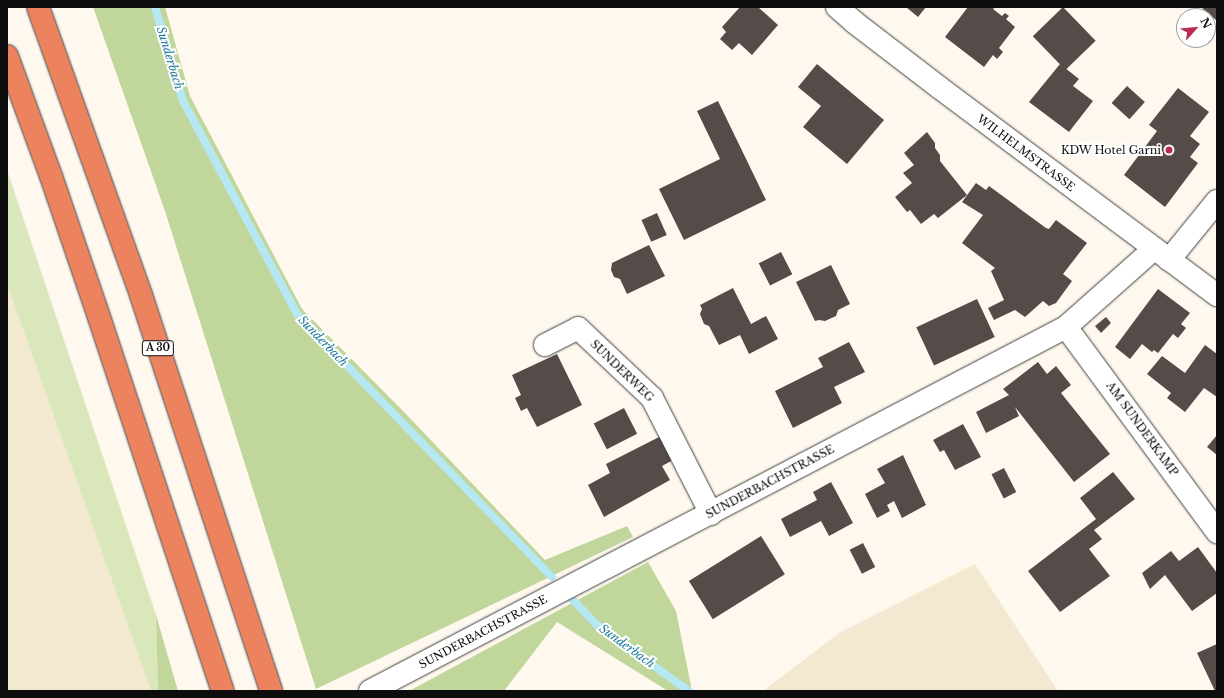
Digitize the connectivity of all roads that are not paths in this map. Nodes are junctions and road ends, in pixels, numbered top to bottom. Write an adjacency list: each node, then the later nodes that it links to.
1 (38, 7): 12 (highway, A 30)
2 (837, 7): 5 (street, WILHELMSTRASSE)
3 (7, 56): 11 (highway)
4 (1217, 201): 5 (street, SUNDERBACHSTRASSE)
5 (1161, 255): 6 (street, WILHELMSTRASSE); 7 (street, SUNDERBACHSTRASSE)
6 (1217, 295)
7 (1066, 327): 9 (street, SUNDERBACHSTRASSE); 10 (street, AM SUNDERKAMP)
8 (545, 345): 9 (street, SUNDERWEG)
9 (711, 514): 13 (street, SUNDERBACHSTRASSE)
10 (1217, 532)
11 (223, 691)
12 (271, 691)
13 (370, 691)

